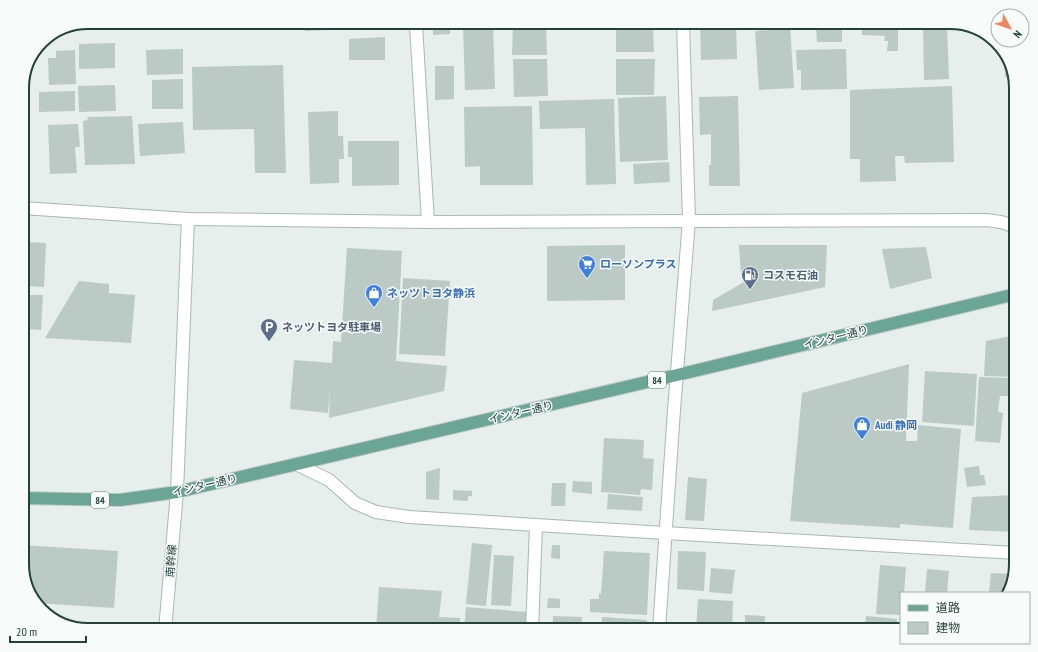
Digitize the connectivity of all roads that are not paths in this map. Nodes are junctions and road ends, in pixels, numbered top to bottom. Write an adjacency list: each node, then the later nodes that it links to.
1 (416, 29): 6 (street)
2 (683, 29): 5 (street)
3 (29, 208): 4 (street)
4 (188, 219): 6 (street); 11 (street, 南幹線)
5 (689, 220): 6 (street); 7 (street); 9 (street)
6 (428, 222)
7 (1009, 225)
8 (1009, 296): 9 (main road, インター通り / 84)
9 (677, 376): 10 (main road, インター通り / 84); 14 (street)
10 (296, 464): 11 (main road, インター通り / 84); 13 (street)
11 (177, 492): 12 (main road, インター通り / 84); 16 (street, 南幹線)
12 (29, 498)
13 (536, 525): 14 (street); 17 (street)
14 (665, 533): 15 (street); 18 (street)
15 (1009, 553)
16 (166, 623)
17 (532, 623)
18 (659, 623)

